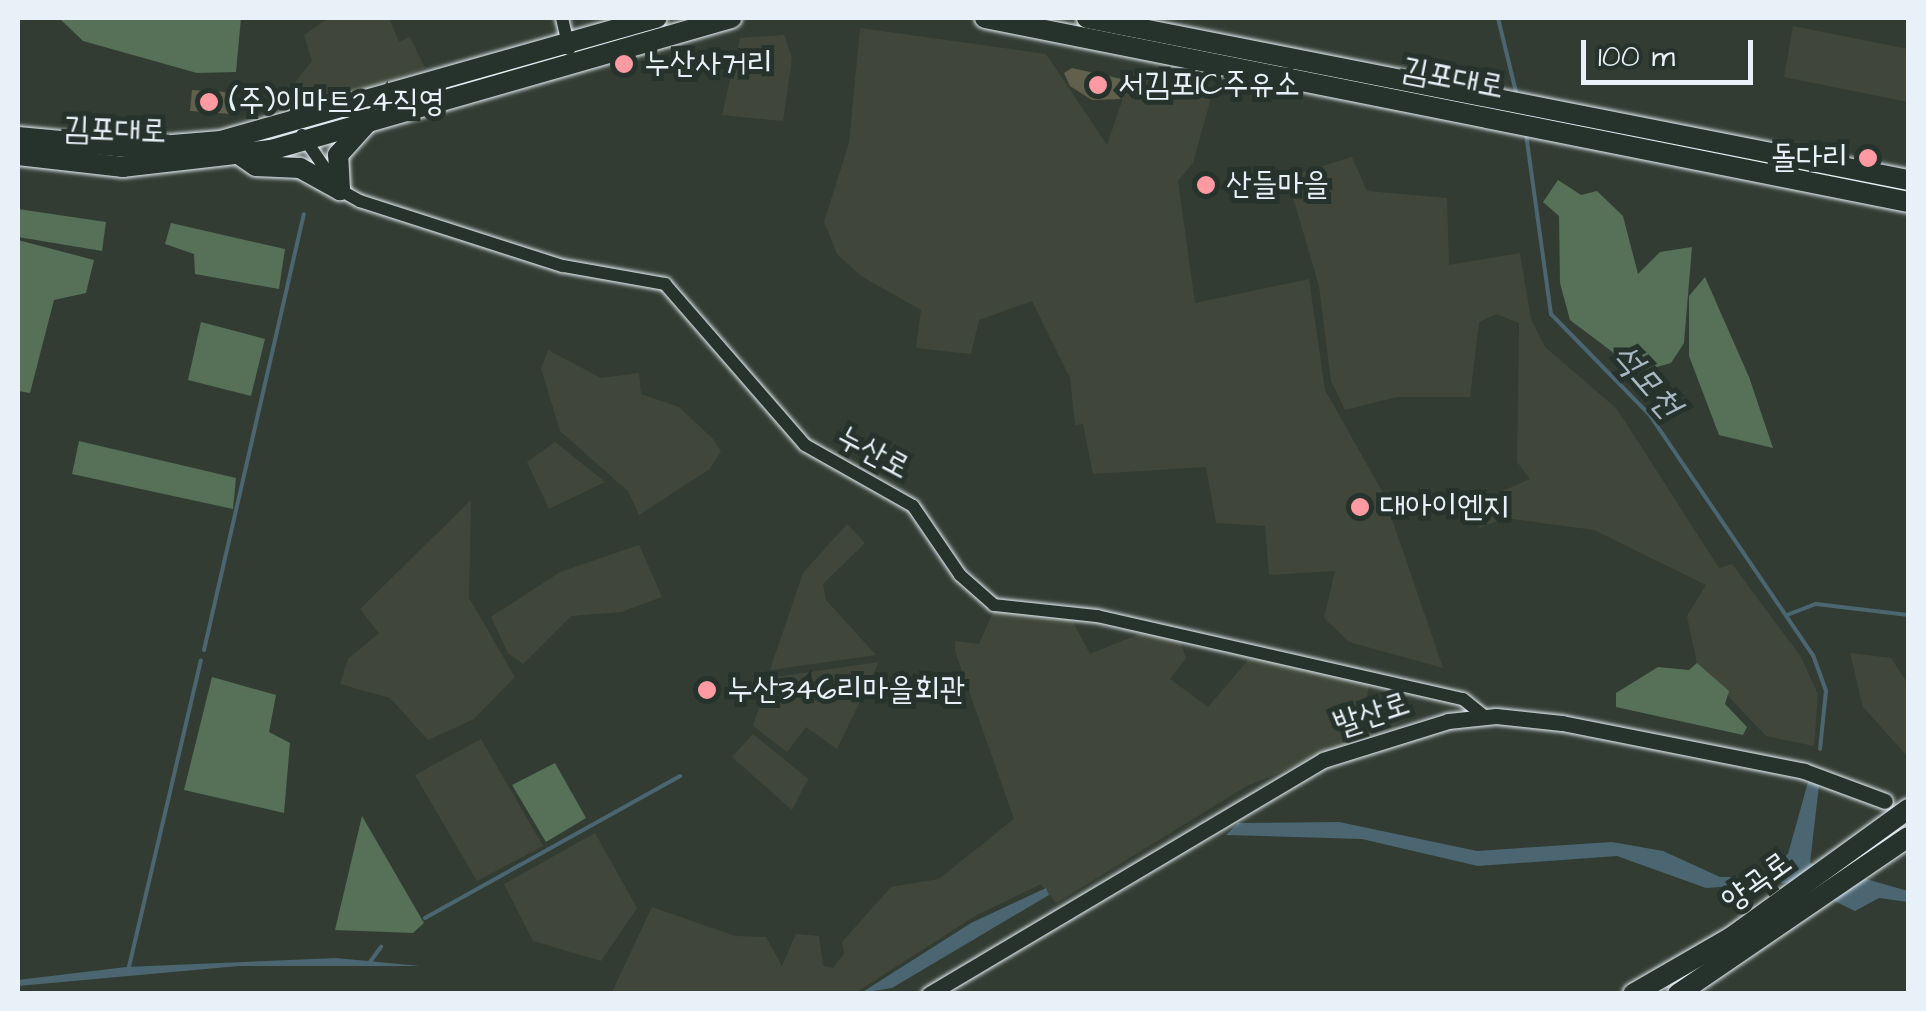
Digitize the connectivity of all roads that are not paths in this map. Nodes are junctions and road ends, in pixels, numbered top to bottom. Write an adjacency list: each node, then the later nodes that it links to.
1 (562, 18): 8 (street)
2 (657, 18): 8 (main road, 김포대로)
3 (731, 18): 8 (main road, 김포대로)
4 (985, 18): 7 (main road, 김포대로)
5 (1087, 18): 6 (main road, 김포대로)
6 (1184, 36): 7 (main road); 10 (main road, 김포대로)
7 (1148, 50): 10 (main road, 김포대로)
8 (569, 51): 9 (main road, 김포대로)
9 (502, 72): 11 (main road, 김포대로); 12 (main road, 김포대로)
10 (1488, 108): 16 (main road, 김포대로)
11 (366, 124): 12 (main road, 김포대로); 17 (main road)
12 (301, 133): 13 (main road, 김포대로); 15 (main road, 김포대로); 17 (street)
13 (18, 137)
14 (18, 155): 15 (main road, 김포대로)
15 (240, 155): 17 (main road)
16 (1895, 185): 18 (main road, 김포대로)
17 (340, 190): 19 (street, 누산로)
18 (1908, 202)
19 (1484, 716): 20 (street, 발산로); 23 (street, 발산로)
20 (1884, 801)
21 (1908, 809): 24 (main road, 양곡로)
22 (1908, 836): 25 (main road, 양곡로)
23 (929, 994)
24 (1634, 994)
25 (1678, 994)

